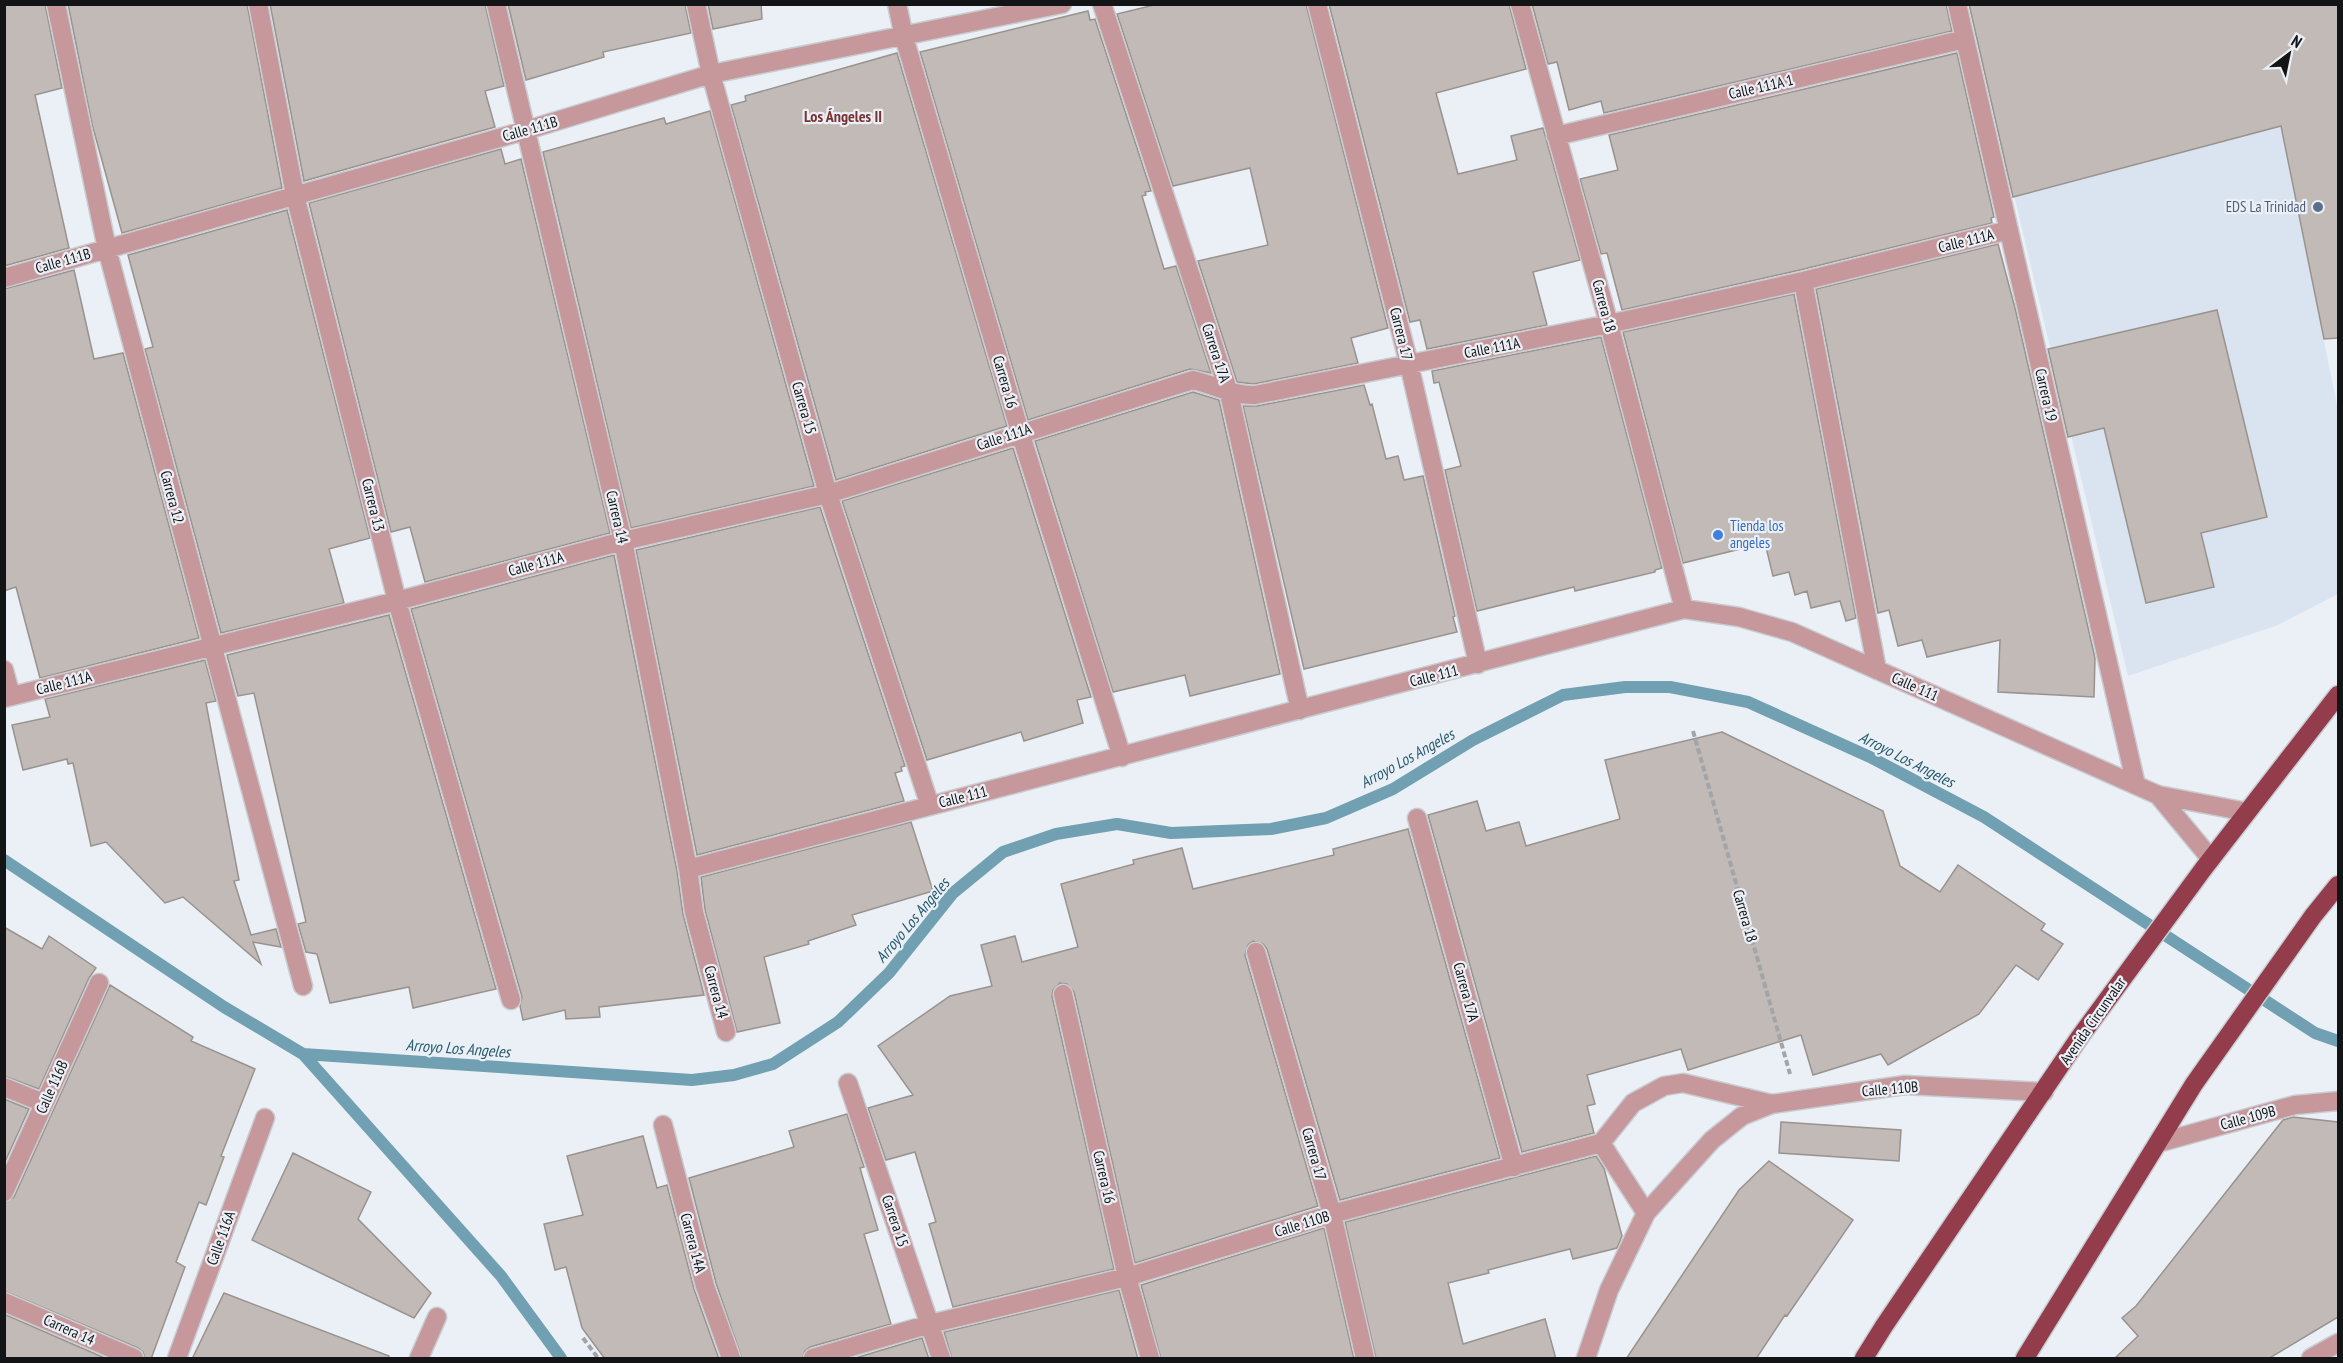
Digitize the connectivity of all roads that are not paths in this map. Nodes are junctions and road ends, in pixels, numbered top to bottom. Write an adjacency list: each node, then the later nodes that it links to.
1 (56, 4): 18 (street, Carrera 12)
2 (258, 4): 16 (street, Carrera 13)
3 (496, 4): 14 (street, Carrera 14)
4 (696, 4): 13 (street, Carrera 15)
5 (897, 4): 11 (street, Carrera 16)
6 (1062, 4): 11 (street, Calle 111B)
7 (1102, 4): 23 (street, Carrera 17A)
8 (1317, 4): 22 (street, Carrera 17)
9 (1520, 4): 15 (street, Carrera 18)
10 (1957, 4): 12 (street, Carrera 19)
11 (904, 37): 13 (street, Calle 111B); 24 (street, Carrera 16)
12 (1965, 39): 15 (street, Calle 111A 1); 17 (street, Carrera 19)
13 (711, 74): 14 (street, Calle 111B); 25 (street, Carrera 15)
14 (527, 130): 16 (street, Calle 111B); 26 (street, Carrera 14)
15 (1556, 136): 21 (street, Carrera 18)
16 (295, 195): 18 (street, Calle 111B); 27 (street, Carrera 13)
17 (2008, 230): 20 (street, Calle 111A); 37 (street, Carrera 19)
18 (107, 249): 19 (street, Calle 111B); 29 (street, Carrera 12)
19 (4, 278)
20 (1803, 281): 21 (street, Calle 111A); 32 (street)
21 (1609, 324): 22 (street, Calle 111A); 28 (street, Carrera 18)
22 (1409, 364): 23 (street, Calle 111A); 30 (street, Carrera 17)
23 (1229, 393): 24 (street, Calle 111A); 35 (street, Carrera 17A)
24 (1020, 432): 25 (street, Calle 111A); 36 (street, Carrera 16)
25 (828, 494): 26 (street, Calle 111A); 39 (street, Carrera 15)
26 (623, 541): 27 (street, Calle 111A); 43 (street, Carrera 14)
27 (397, 601): 29 (street, Calle 111A); 49 (street, Carrera 13)
28 (1684, 609): 30 (street, Calle 111); 32 (street, Calle 111)
29 (211, 647): 34 (street, Calle 111A); 47 (street, Carrera 12)
30 (1479, 664): 35 (street, Calle 111)
31 (4, 670): 34 (street)
32 (1877, 670): 37 (street, Calle 111)
33 (2338, 695): 40 (highway, Avenida Circunvalar)
34 (8, 697)
35 (1300, 710): 36 (street, Calle 111)
36 (1122, 757): 39 (street, Calle 111)
37 (2136, 785): 38 (street, Calle 111)
38 (2158, 795): 40 (street, Calle 111); 42 (street, Calle 111)
39 (930, 806): 43 (street, Calle 111)
40 (2247, 812): 42 (highway, Avenida Circunvalar)
41 (1417, 818): 61 (street, Carrera 17A)
42 (2207, 863): 53 (highway, Avenida Circunvalar)
43 (688, 869): 50 (street, Carrera 14)
44 (2338, 885): 60 (highway)
45 (1256, 952): 64 (street, Carrera 17)
46 (99, 983): 55 (street, Calle 116B)
47 (303, 986)
48 (1063, 994): 65 (street, Carrera 16)
49 (511, 1000)
50 (726, 1032)
51 (848, 1083): 68 (street, Carrera 15)
52 (4, 1087): 55 (street)
53 (2044, 1092): 56 (street, Calle 110B); 79 (highway, Avenida Circunvalar)
54 (2338, 1101): 60 (street, Calle 109B)
55 (44, 1104): 62 (street, Calle 116B)
56 (1772, 1104): 59 (street, Calle 110B); 63 (street, Calle 110B)
57 (265, 1118): 71 (street, Calle 116A)
58 (663, 1125): 73 (street, Carrera 14A)
59 (1601, 1143): 61 (street, Calle 110B); 63 (street)
60 (2158, 1143): 80 (highway)
61 (1514, 1167): 64 (street, Calle 110B)
62 (4, 1192)
63 (1646, 1213): 78 (street)
64 (1332, 1214): 65 (street, Calle 110B); 77 (street, Carrera 17)
65 (1127, 1277): 68 (street, Calle 110B); 76 (street, Carrera 16)
66 (4, 1302): 70 (street, Carrera 14)
67 (437, 1317): 72 (street)
68 (930, 1324): 74 (street, Calle 110B); 75 (street, Carrera 15)
69 (2338, 1343): 81 (street)
70 (134, 1359)
71 (177, 1359)
72 (419, 1359)
73 (731, 1359)
74 (813, 1359)
75 (941, 1359)
76 (1150, 1359)
77 (1365, 1359)
78 (1586, 1359)
79 (1864, 1359)
80 (2025, 1359)
81 (2311, 1359)

